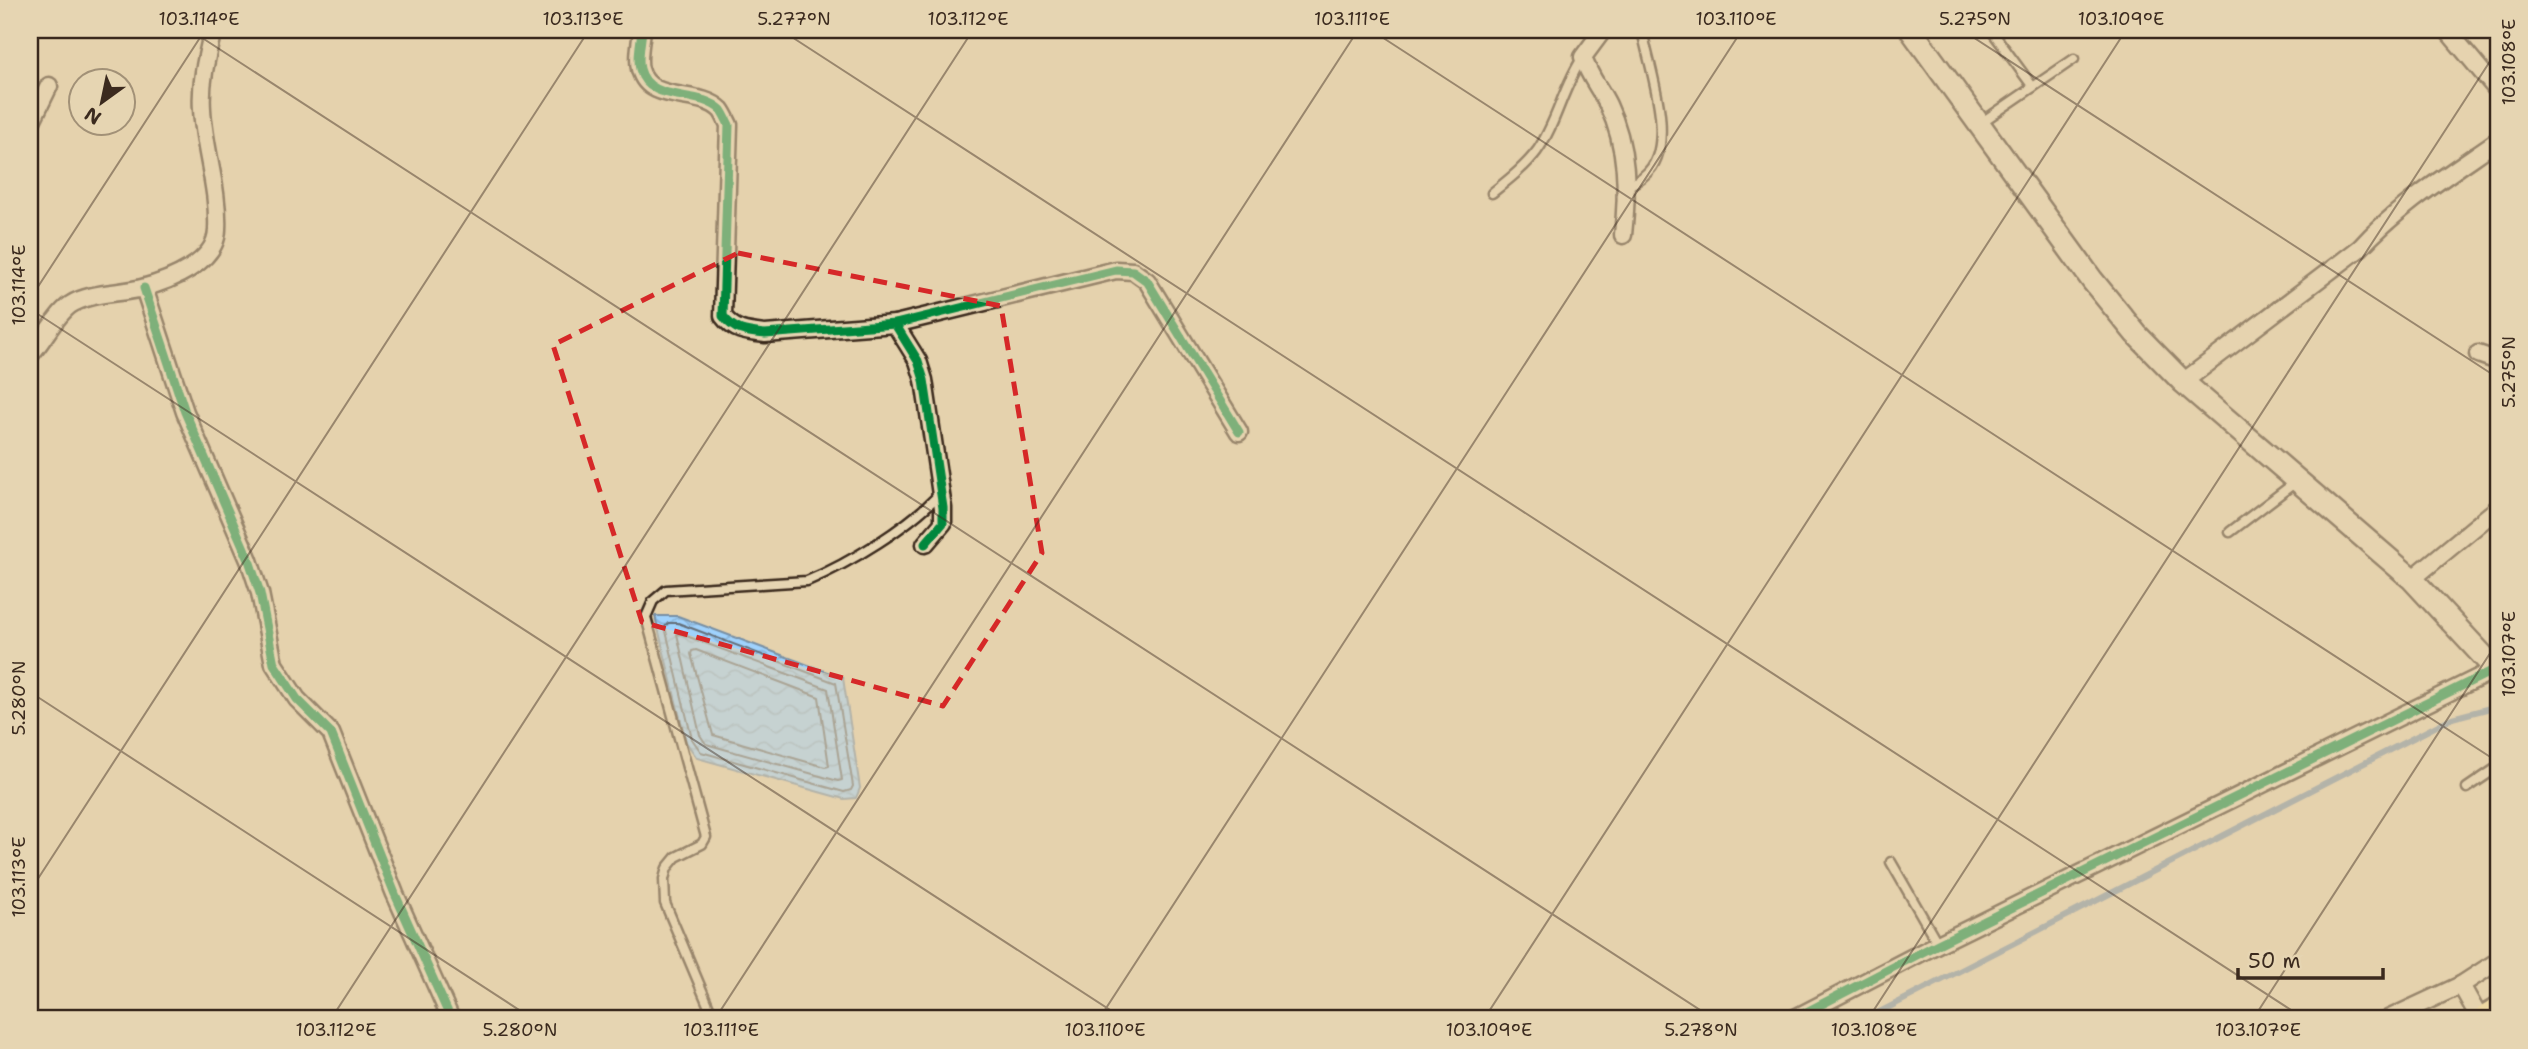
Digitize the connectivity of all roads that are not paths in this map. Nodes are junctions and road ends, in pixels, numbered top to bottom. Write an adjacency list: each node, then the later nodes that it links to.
1 (213, 30): 19 (street)
2 (642, 30): 20 (street)
3 (1603, 30): 8 (street)
4 (1642, 30): 16 (lane)
5 (1911, 30): 13 (main road)
6 (1991, 30): 11 (lane)
7 (2446, 30): 12 (street)
8 (1583, 57): 16 (street); 17 (lane)
9 (2074, 60): 11 (lane)
10 (49, 86): 14 (street)
11 (2034, 87): 13 (lane)
12 (2498, 91)
13 (1979, 124): 24 (main road)
14 (30, 125)
15 (2498, 140): 24 (street)
16 (1627, 187): 18 (street)
17 (1492, 193)
18 (1623, 235)
19 (144, 288): 22 (street); 40 (street)
20 (895, 324): 25 (street); 27 (street)
21 (2478, 354): 23 (street)
22 (30, 355)
23 (2498, 361)
24 (2183, 382): 26 (main road)
25 (1239, 432)
26 (2297, 481): 29 (lane); 31 (main road)
27 (941, 492): 30 (street); 41 (lane)
28 (2498, 508): 31 (street)
29 (2230, 531)
30 (925, 544)
31 (2412, 579): 32 (main road)
32 (2497, 670): 36 (street)
33 (2498, 767): 34 (lane)
34 (2467, 788)
35 (1891, 862): 36 (lane)
36 (1938, 944): 42 (street)
37 (2498, 961): 38 (street)
38 (2460, 985): 43 (street); 44 (street)
39 (2498, 1012): 45 (highway)
40 (451, 1019)
41 (714, 1019)
42 (1793, 1019)
43 (2388, 1019)
44 (2480, 1019)
45 (2486, 1019)

